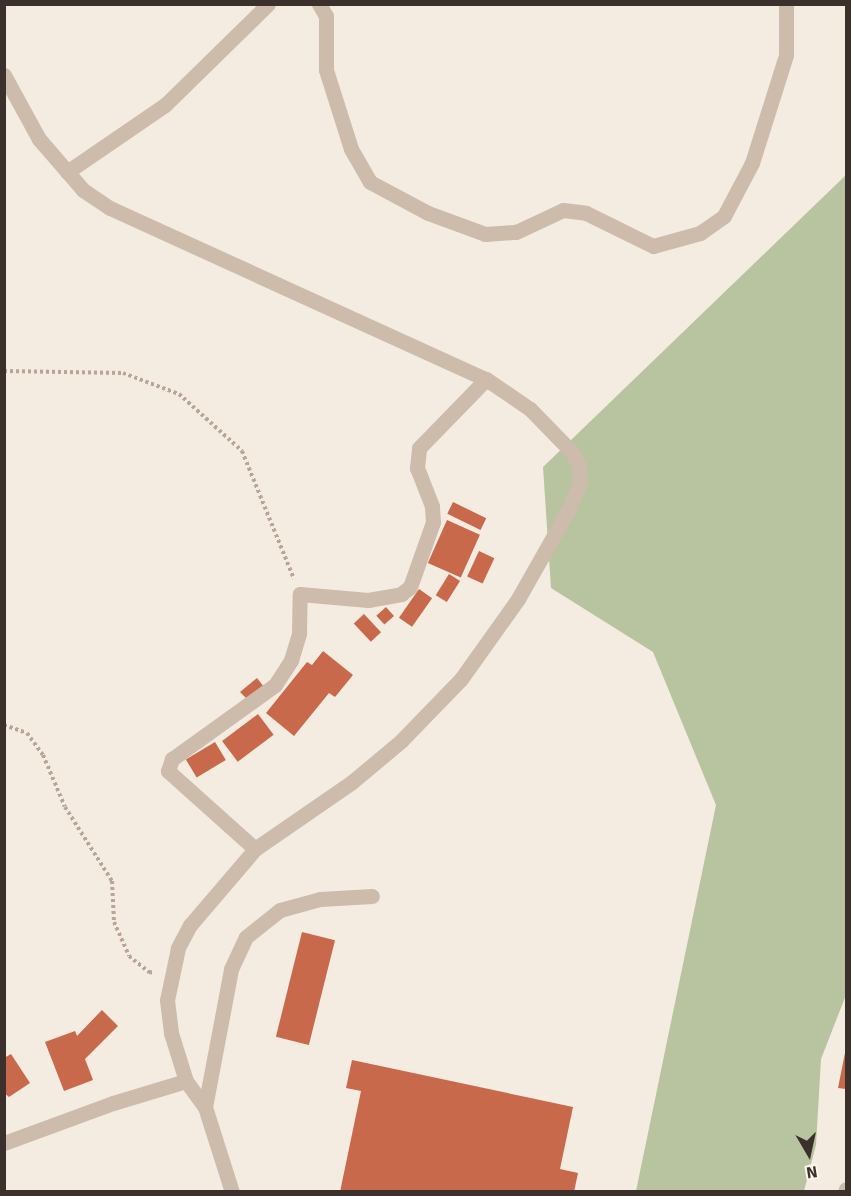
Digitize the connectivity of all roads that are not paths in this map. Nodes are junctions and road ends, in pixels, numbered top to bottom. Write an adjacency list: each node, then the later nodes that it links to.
1 (268, 4): 5 (street)
2 (319, 4): 3 (street)
3 (786, 4)
4 (4, 75): 5 (street)
5 (67, 172): 6 (street)
6 (486, 379): 7 (street); 7 (street)
7 (255, 849): 9 (street)
8 (372, 896): 10 (street)
9 (186, 1081): 10 (street); 11 (street)
10 (204, 1107): 12 (street)
11 (4, 1143)
12 (232, 1191)

